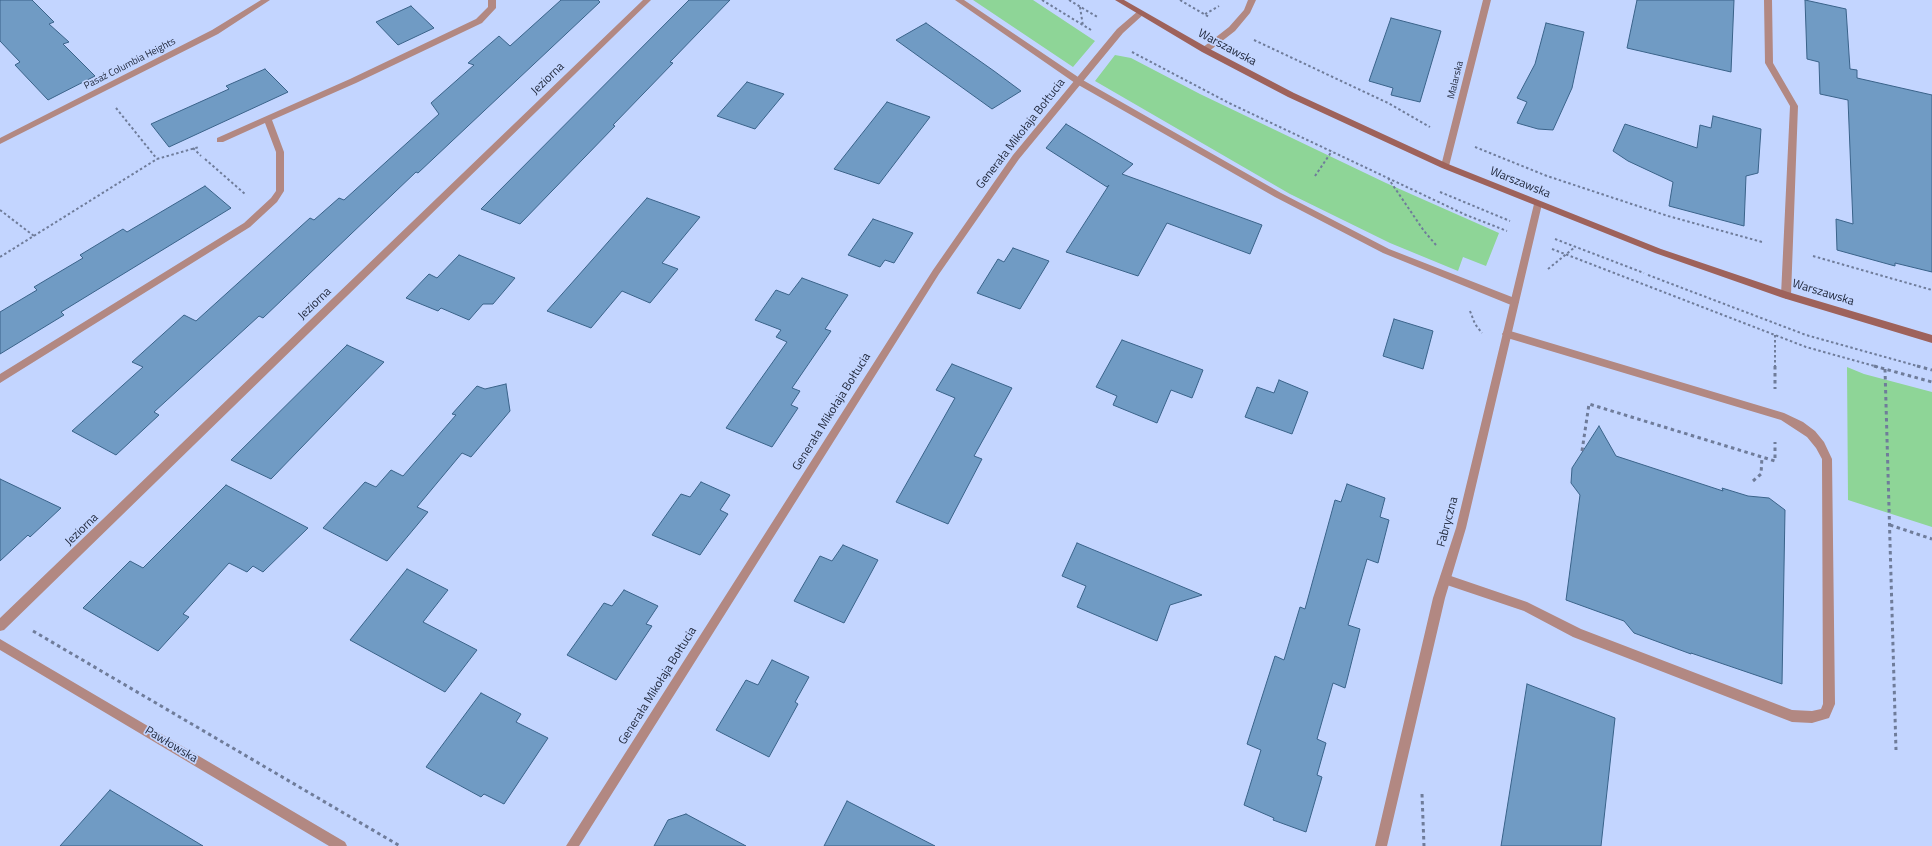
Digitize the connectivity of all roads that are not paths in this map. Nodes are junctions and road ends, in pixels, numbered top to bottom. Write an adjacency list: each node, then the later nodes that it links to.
1 (266, 0): 14 (street, Pasaż Columbia Heights)
2 (492, 0): 12 (street)
3 (647, 0): 23 (street, Jeziorna)
4 (959, 0): 11 (street)
5 (1119, 0): 9 (street, Warszawska)
6 (1252, 0): 10 (street)
7 (1486, 0): 15 (street, Malarska)
8 (1768, 0): 17 (street)
9 (1141, 13): 10 (street, Warszawska); 11 (street, Generała Mikołaja Bołtucia)
10 (1205, 50): 15 (street, Warszawska)
11 (1078, 81): 18 (street); 26 (street, Generała Mikołaja Bołtucia)
12 (267, 119): 13 (street); 21 (street)
13 (220, 140)
14 (0, 142)
15 (1445, 166): 16 (street, Warszawska)
16 (1538, 204): 17 (street, Warszawska); 18 (street, Fabryczna)
17 (1786, 295): 20 (street, Warszawska)
18 (1514, 302): 19 (street, Fabryczna)
19 (1507, 334): 22 (street, Fabryczna); 22 (street)
20 (1932, 339)
21 (0, 379)
22 (1445, 578): 27 (street, Fabryczna)
23 (0, 626)
24 (0, 644): 25 (street, Pawłowska)
25 (341, 846)
26 (572, 846)
27 (1381, 846)

